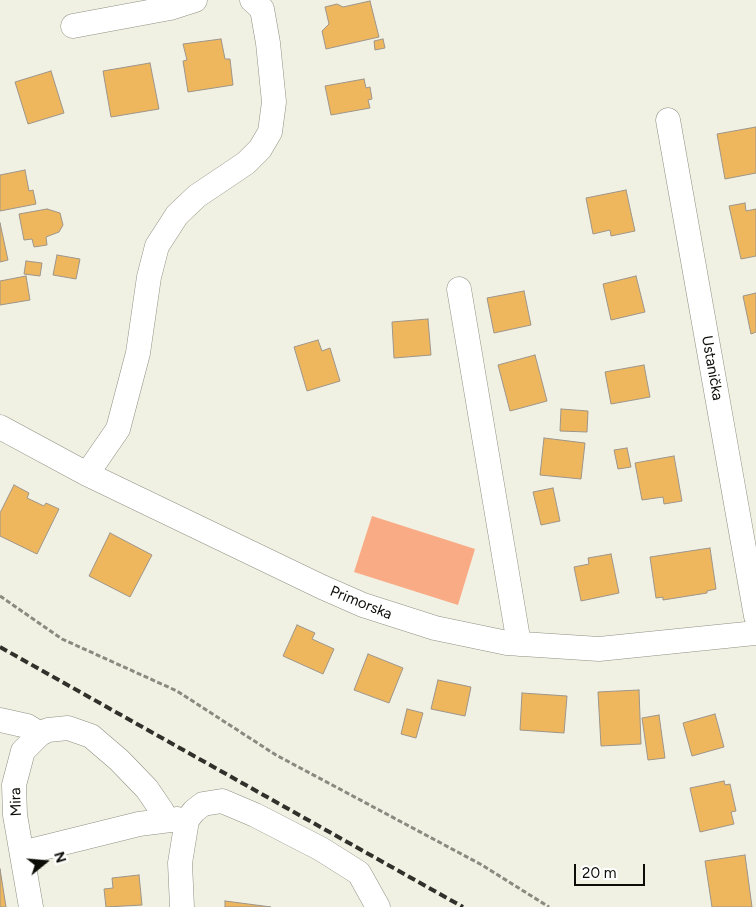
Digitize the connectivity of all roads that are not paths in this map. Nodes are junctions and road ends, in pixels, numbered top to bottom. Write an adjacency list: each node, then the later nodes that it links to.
1 (195, 0): 3 (street)
2 (252, 0): 7 (street)
3 (73, 26)
4 (668, 120): 8 (street, Ustanička)
5 (459, 289): 10 (street)
6 (0, 427): 7 (street, Primorska)
7 (87, 474): 10 (street, Primorska)
8 (756, 616)
9 (756, 633): 10 (street, Primorska)
10 (519, 644)
11 (0, 720): 12 (street)
12 (40, 734): 13 (street); 15 (street, Mira)
13 (164, 820): 14 (street); 15 (street)
14 (186, 826): 17 (street); 18 (street)
15 (22, 853): 16 (street, Mira)
16 (31, 907)
17 (182, 907)
18 (378, 907)

